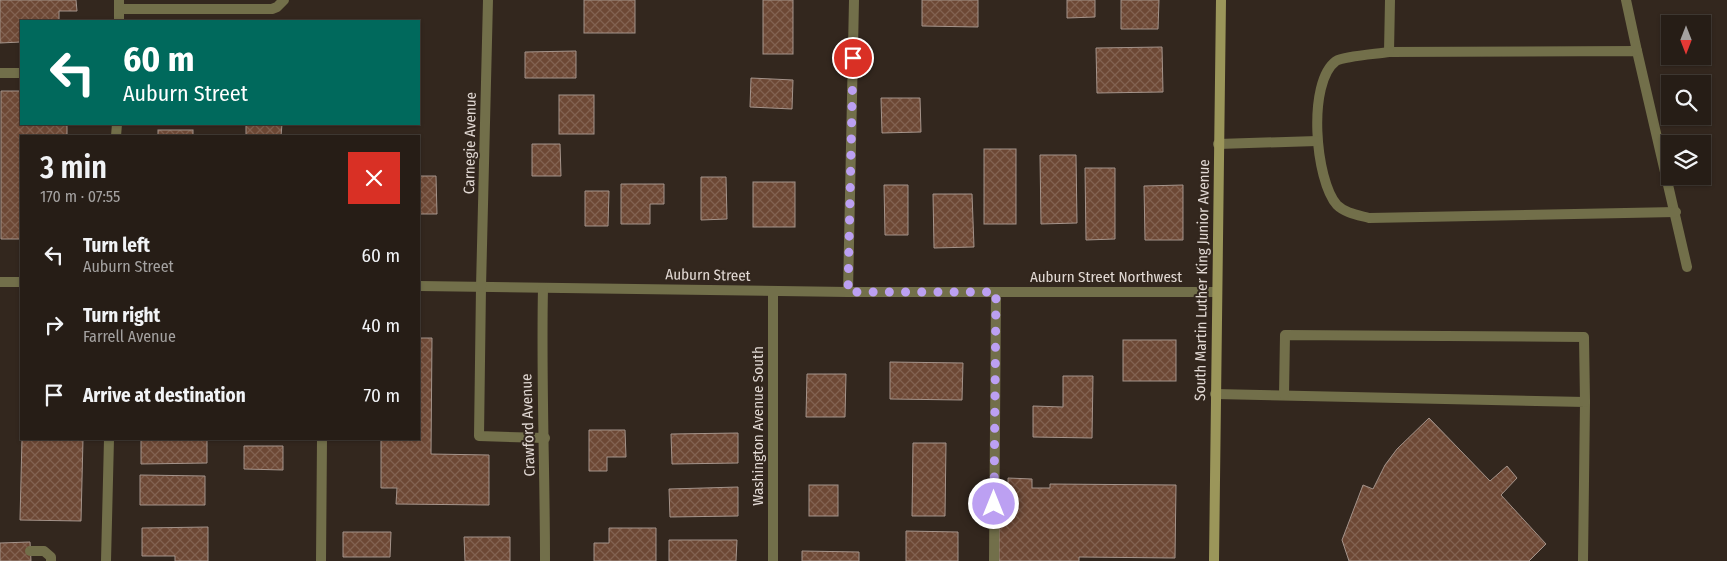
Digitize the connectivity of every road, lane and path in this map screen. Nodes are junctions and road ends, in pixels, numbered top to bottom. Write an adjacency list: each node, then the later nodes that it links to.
1 (284, 0): 9 (street)
2 (488, 0): 22 (street, Carnegie Avenue)
3 (854, 0): 25 (street)
4 (1221, 0): 16 (street, South Martin Luther King Junior Avenue)
5 (1390, 0): 12 (street)
6 (1626, 0): 11 (street)
7 (119, 4): 8 (street); 10 (street)
8 (181, 4): 9 (street)
9 (245, 4)
10 (119, 20)
11 (1638, 51): 12 (street); 17 (street)
12 (1389, 52): 15 (street)
13 (0, 73): 14 (street)
14 (20, 73)
15 (1317, 142): 16 (street); 17 (street)
16 (1218, 144): 27 (street, South Martin Luther King Junior Avenue)
17 (1676, 212): 18 (street)
18 (1687, 267)
19 (0, 282): 20 (street)
20 (20, 282)
21 (420, 286): 22 (street, Auburn Street)
22 (481, 287): 23 (street, Auburn Street); 31 (street, Carnegie Avenue)
23 (543, 288): 24 (street, Auburn Street); 31 (street, Crawford Avenue)
24 (774, 291): 25 (street, Auburn Street); 39 (street, Washington Avenue South)
25 (848, 292): 26 (street, Auburn Street)
26 (996, 292): 27 (street, Auburn Street Northwest); 40 (street)
27 (1216, 292): 28 (street, South Martin Luther King Junior Avenue)
28 (1215, 394): 29 (street); 41 (street, South Martin Luther King Junior Avenue)
29 (1284, 395): 30 (street); 30 (street)
30 (1585, 402): 42 (street)
31 (545, 438): 38 (street, Crawford Avenue)
32 (109, 440): 36 (street)
33 (322, 440): 37 (street)
34 (30, 551): 35 (street)
35 (49, 560)
36 (106, 561)
37 (321, 561)
38 (545, 561)
39 (773, 561)
40 (994, 561)
41 (1214, 561)
42 (1583, 561)

